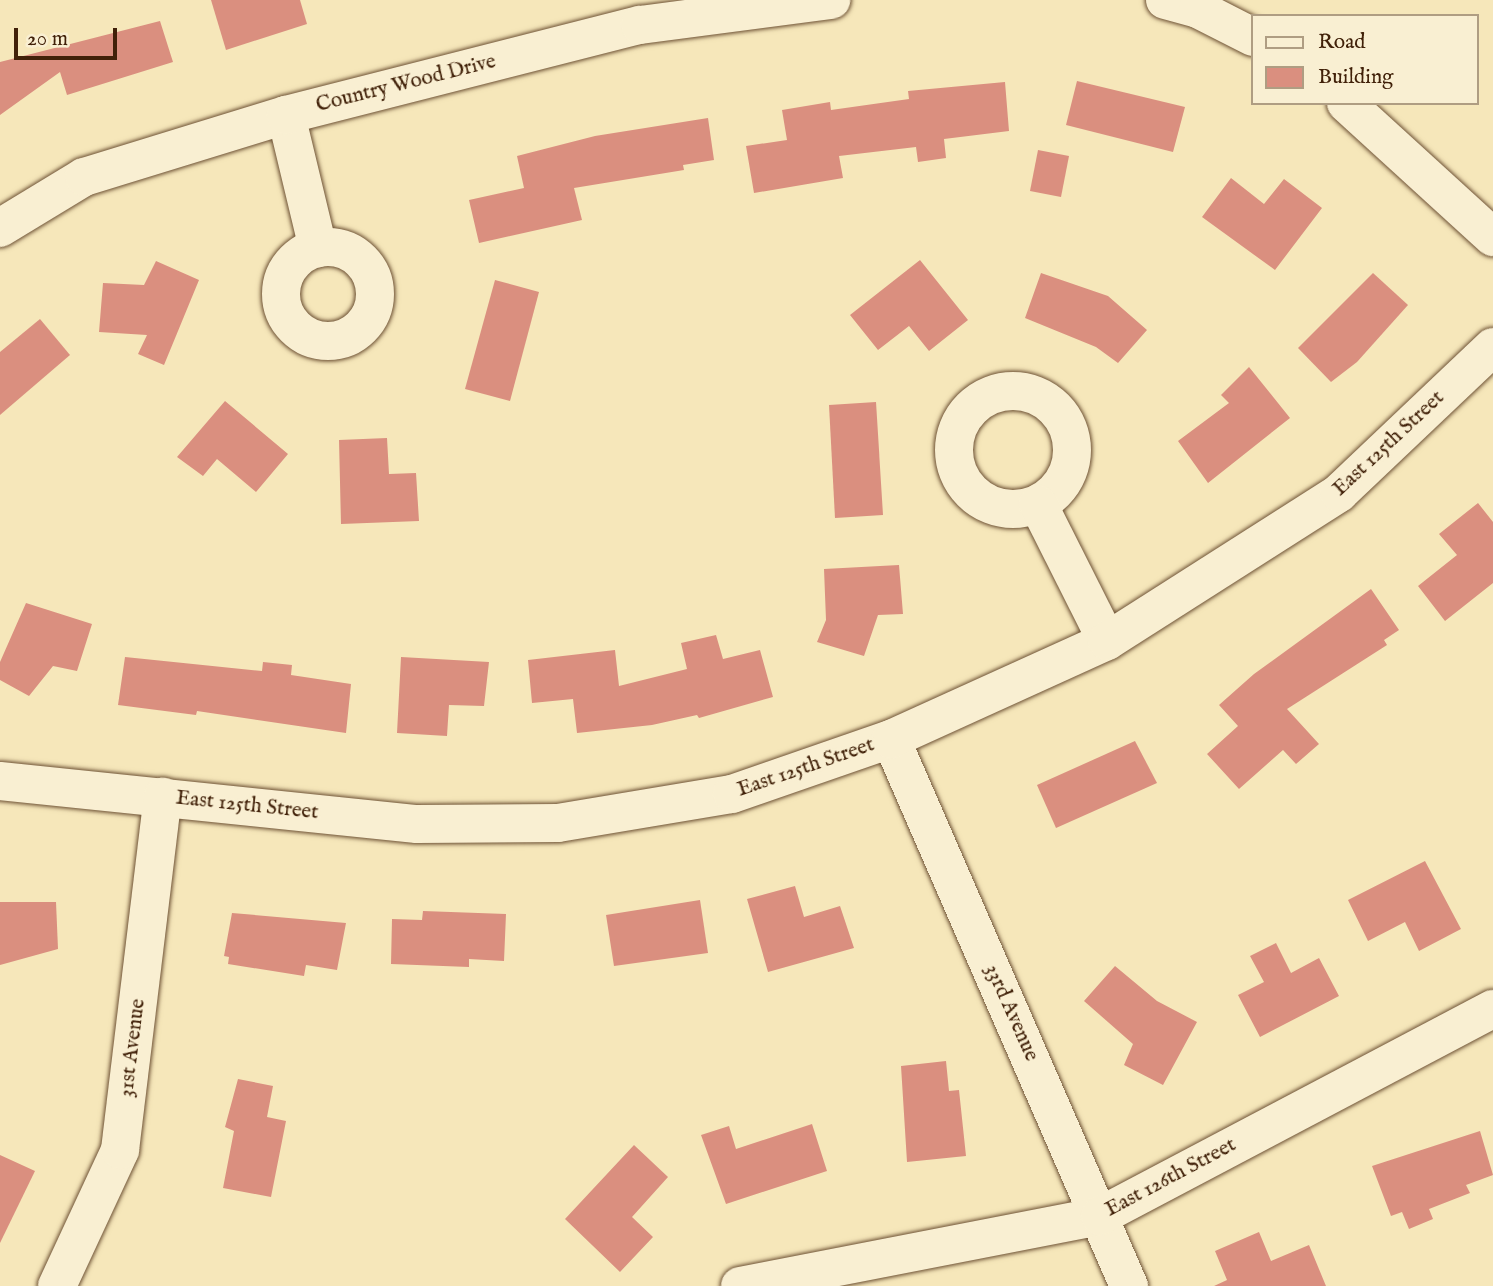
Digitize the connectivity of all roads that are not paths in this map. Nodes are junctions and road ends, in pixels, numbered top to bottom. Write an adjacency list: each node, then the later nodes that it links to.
1 (831, 0): 5 (street, Country Wood Drive)
2 (1165, 0): 3 (street)
3 (1252, 36)
4 (1348, 105): 7 (street)
5 (286, 115): 6 (street, Country Wood Drive); 8 (street)
6 (0, 228)
7 (1493, 237)
8 (318, 248)
9 (1493, 346): 11 (street, East 125th Street)
10 (1038, 504): 11 (street)
11 (1107, 640): 12 (street, East 125th Street)
12 (891, 740): 14 (street, East 125th Street); 16 (street, 33rd Avenue)
13 (0, 781): 14 (street, East 125th Street)
14 (163, 797): 17 (street, 31st Avenue)
15 (1493, 1009): 16 (street, East 126th Street)
16 (1100, 1216): 18 (street, East 126th Street); 19 (street, 33rd Avenue)
17 (57, 1286)
18 (740, 1286)
19 (1129, 1286)

